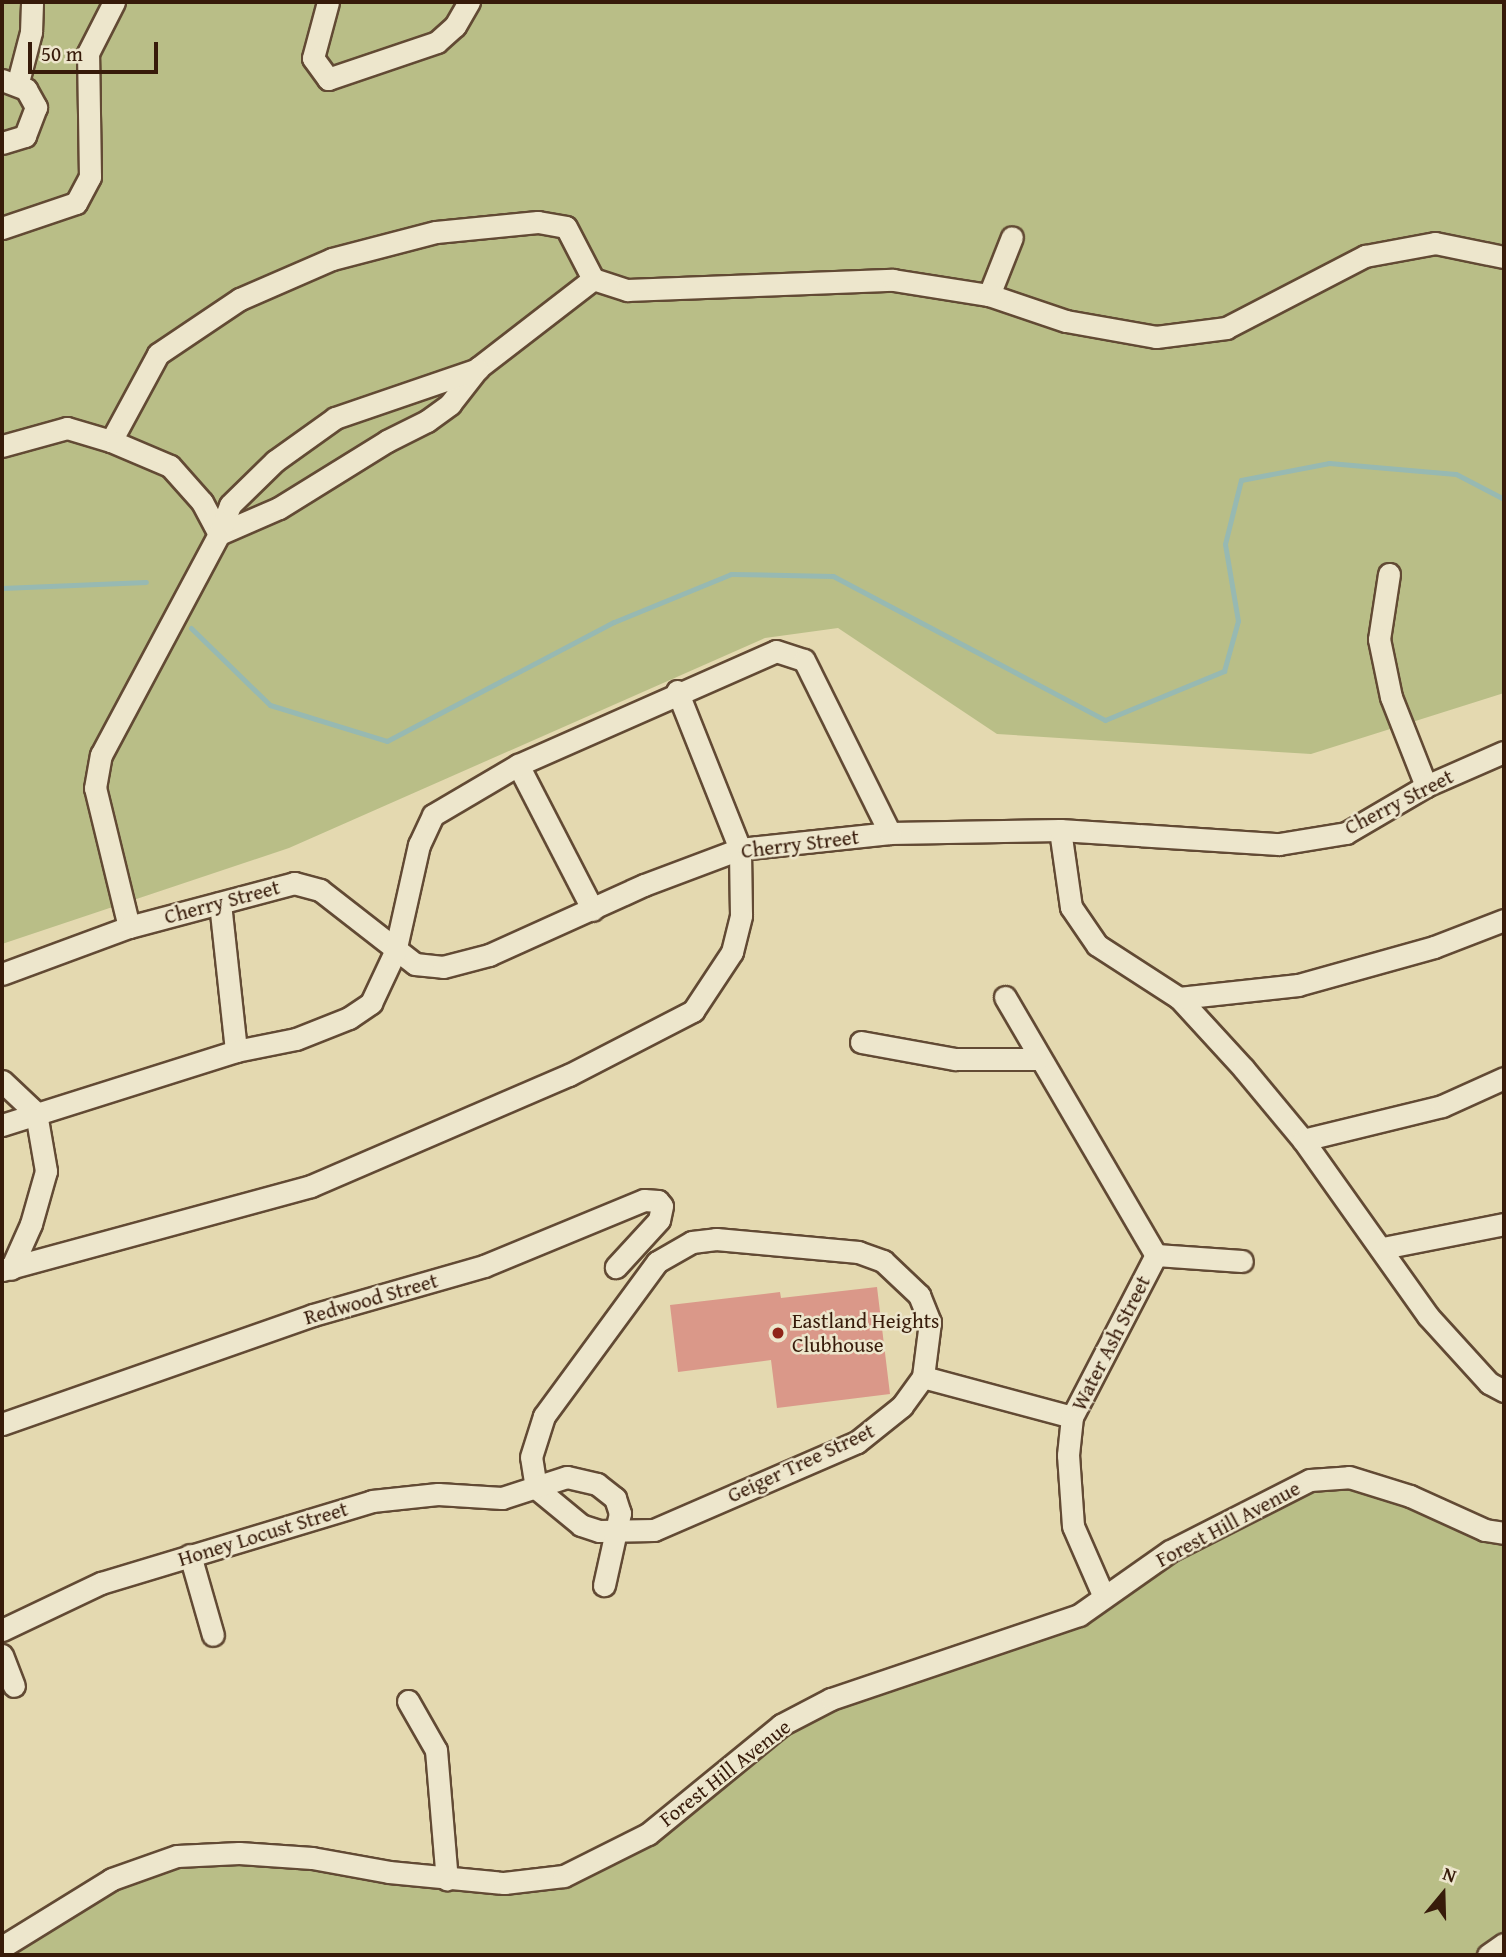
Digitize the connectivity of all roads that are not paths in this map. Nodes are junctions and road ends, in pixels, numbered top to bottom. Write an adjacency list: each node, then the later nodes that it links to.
1 (32, 2): 5 (street)
2 (114, 2): 7 (street)
3 (328, 2): 4 (street)
4 (469, 2)
5 (10, 81): 6 (street)
6 (2, 143)
7 (2, 228)
8 (1012, 237): 11 (street)
9 (1504, 257): 11 (street)
10 (593, 279): 11 (street); 12 (street); 13 (street)
11 (989, 295)
12 (478, 368): 15 (street); 15 (street)
13 (111, 441): 14 (street); 15 (street)
14 (2, 446)
15 (219, 534): 27 (street)
16 (1389, 574): 20 (street)
17 (677, 691): 19 (street); 22 (street); 23 (street)
18 (1504, 752): 20 (street, Cherry Street)
19 (518, 765): 25 (street); 28 (street)
20 (1426, 786): 21 (street, Cherry Street)
21 (1060, 830): 22 (street, Cherry Street); 31 (street)
22 (890, 832): 23 (street, Cherry Street)
23 (740, 849): 25 (street, Cherry Street); 45 (street)
24 (220, 903): 27 (street, Cherry Street); 28 (street, Cherry Street); 33 (street)
25 (593, 910): 28 (street, Cherry Street)
26 (1504, 920): 31 (street)
27 (129, 927): 29 (street, Cherry Street)
28 (395, 952): 33 (street)
29 (2, 974)
30 (1005, 997): 34 (street, Water Ash Street)
31 (1179, 998): 39 (street)
32 (861, 1042): 34 (street)
33 (236, 1051): 37 (street)
34 (1037, 1059): 42 (street, Water Ash Street)
35 (1504, 1078): 39 (street)
36 (2, 1081): 37 (street)
37 (36, 1113): 38 (street); 45 (street)
38 (2, 1125)
39 (1303, 1140): 41 (street)
40 (1504, 1224): 41 (street)
41 (1383, 1248): 47 (street)
42 (1156, 1255): 43 (street); 48 (street, Water Ash Street)
43 (1242, 1261)
44 (615, 1267): 49 (street, Redwood Street)
45 (6, 1269)
46 (923, 1377): 48 (street); 50 (street, Geiger Tree Street); 51 (street, Geiger Tree Street)
47 (1504, 1391)
48 (1072, 1417): 56 (street, Water Ash Street)
49 (2, 1424)
50 (536, 1488): 51 (street, Geiger Tree Street); 51 (street, Honey Locust Street); 54 (street, Honey Locust Street)
51 (617, 1530): 55 (street)
52 (1495, 1532): 53 (street, Forest Hill Avenue); 56 (street, Forest Hill Avenue)
53 (1504, 1541)
54 (190, 1555): 57 (street, Honey Locust Street); 58 (street)
55 (604, 1585)
56 (1104, 1597): 62 (street, Forest Hill Avenue)
57 (2, 1630)
58 (213, 1635)
59 (2, 1655): 60 (street)
60 (14, 1686)
61 (408, 1701): 62 (street)
62 (447, 1880): 64 (street, Forest Hill Avenue)
63 (1504, 1944): 65 (street)
64 (2, 1947)
65 (1488, 1955)

